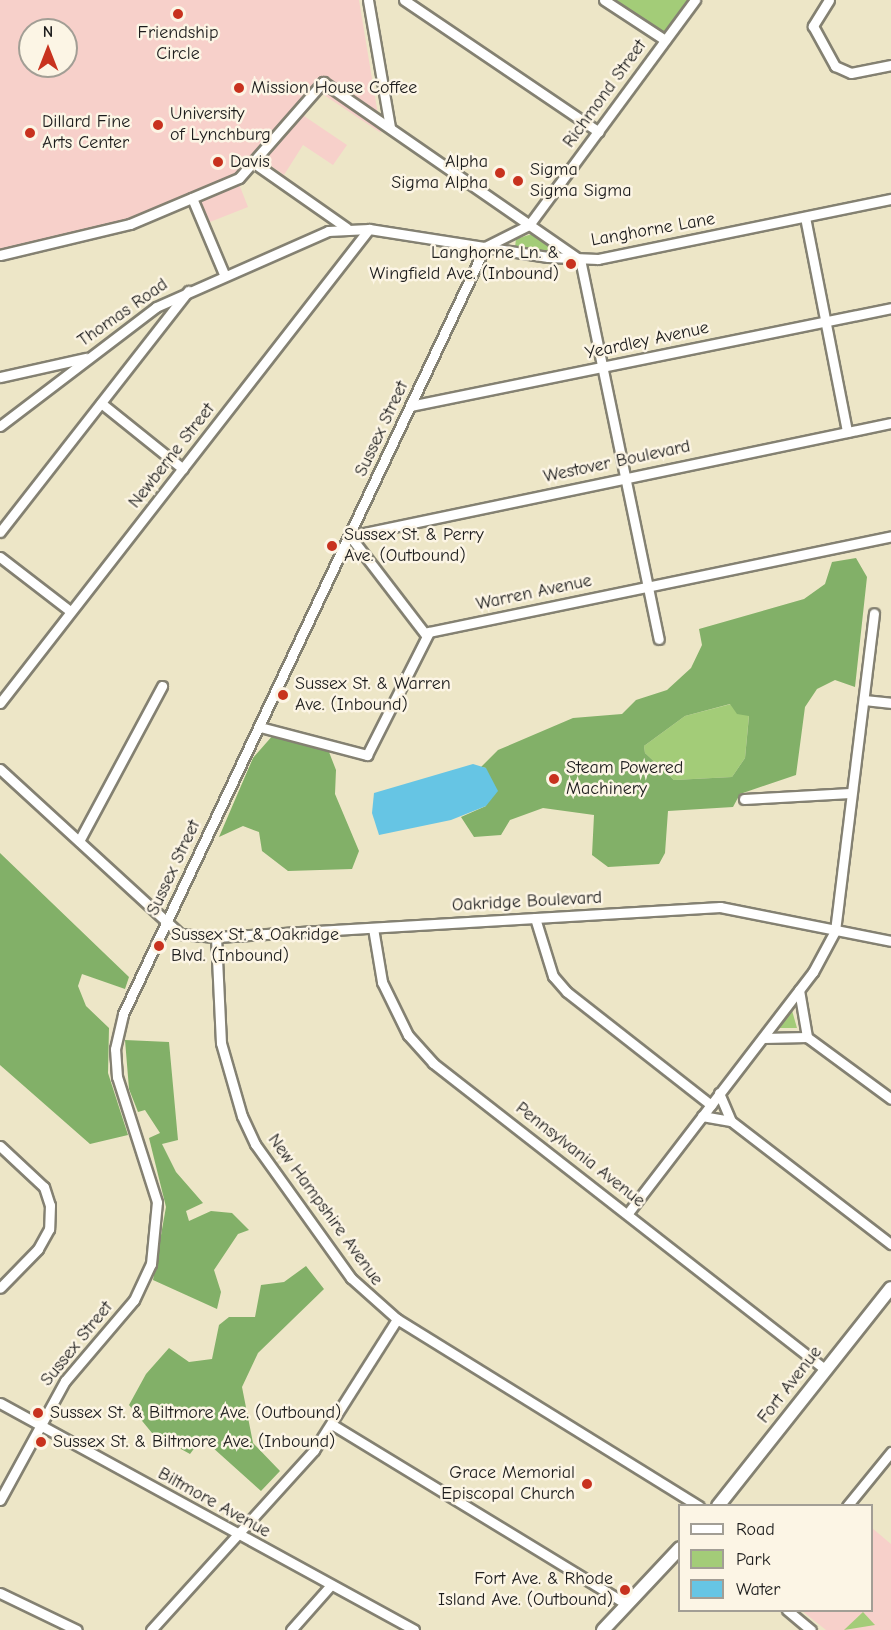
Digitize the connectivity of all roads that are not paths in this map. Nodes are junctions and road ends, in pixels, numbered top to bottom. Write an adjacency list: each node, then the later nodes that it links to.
1 (368, 0): 8 (street)
2 (404, 0): 9 (street)
3 (604, 0): 6 (street)
4 (695, 0): 6 (street, Richmond Street)
5 (829, 0): 7 (street)
6 (665, 40): 9 (street, Richmond Street)
7 (891, 65)
8 (390, 128): 10 (street); 14 (street)
9 (599, 132): 14 (street, Richmond Street)
10 (254, 163): 11 (street); 15 (street)
11 (192, 198): 18 (street); 20 (street)
12 (891, 199): 13 (street, Langhorne Lane)
13 (805, 217): 19 (street, Langhorne Lane); 23 (street)
14 (529, 225): 17 (street, Richmond Street); 19 (street)
15 (347, 228): 16 (street, Langhorne Lane); 20 (street, Thomas Road)
16 (369, 229): 17 (street, Langhorne Lane); 32 (street, Newberne Street)
17 (485, 247): 19 (street, Langhorne Lane); 28 (street, Sussex Street)
18 (0, 255)
19 (580, 259): 25 (street)
20 (224, 274): 21 (street, Thomas Road)
21 (190, 289): 24 (street, Thomas Road); 27 (street)
22 (891, 308): 23 (street, Yeardley Avenue)
23 (826, 321): 25 (street, Yeardley Avenue); 31 (street)
24 (89, 357): 26 (street); 30 (street, Thomas Road)
25 (601, 367): 28 (street, Yeardley Avenue); 33 (street)
26 (0, 377)
27 (101, 403): 32 (street); 34 (street)
28 (410, 406): 35 (street, Sussex Street)
29 (891, 423): 31 (street, Westover Boulevard)
30 (0, 426)
31 (848, 432): 33 (street, Westover Boulevard)
32 (183, 469): 39 (street, Newberne Street)
33 (624, 478): 35 (street, Westover Boulevard); 38 (street)
34 (0, 532)
35 (350, 536): 41 (street); 47 (street, Sussex Street)
36 (891, 536): 38 (street, Warren Avenue)
37 (0, 557): 39 (street)
38 (647, 587): 41 (street, Warren Avenue); 42 (street)
39 (70, 612): 45 (street, Newberne Street)
40 (874, 613): 44 (street)
41 (426, 635): 47 (street)
42 (659, 639)
43 (162, 686): 51 (street)
44 (864, 700): 46 (street); 49 (street)
45 (0, 703)
46 (891, 703)
47 (260, 727): 53 (street, Sussex Street)
48 (0, 769): 51 (street, Oakridge Boulevard)
49 (850, 794): 50 (street); 55 (street)
50 (744, 799)
51 (79, 842): 53 (street, Oakridge Boulevard)
52 (535, 918): 54 (street, Oakridge Boulevard); 55 (street, Oakridge Boulevard); 63 (street)
53 (166, 922): 56 (street, Oakridge Boulevard); 74 (street, Sussex Street)
54 (373, 928): 56 (street, Oakridge Boulevard); 67 (street, Pennsylvania Avenue)
55 (835, 931): 57 (street, Oakridge Boulevard); 58 (street)
56 (216, 937): 71 (street, New Hampshire Avenue)
57 (891, 941)
58 (799, 990): 59 (street); 60 (street)
59 (807, 1037): 60 (street); 62 (street)
60 (763, 1038): 61 (street)
61 (719, 1093): 63 (street); 65 (street)
62 (891, 1099)
63 (711, 1105): 64 (street)
64 (702, 1116): 65 (street); 67 (street)
65 (731, 1121): 68 (street)
66 (0, 1146): 69 (street)
67 (628, 1213): 72 (street, Pennsylvania Avenue)
68 (891, 1245)
69 (1, 1286)
70 (891, 1288): 72 (main road, Fort Avenue)
71 (397, 1319): 75 (street); 78 (street, New Hampshire Avenue)
72 (825, 1369): 79 (main road, Fort Avenue)
73 (0, 1404): 74 (street, Biltmore Avenue)
74 (37, 1425): 77 (street, Sussex Street); 81 (street, Biltmore Avenue)
75 (333, 1425): 81 (street); 85 (street)
76 (891, 1452): 80 (street)
77 (0, 1500)
78 (696, 1504)
79 (720, 1504)
80 (849, 1504)
81 (236, 1533): 83 (street, Biltmore Avenue); 89 (street)
82 (678, 1550): 85 (main road)
83 (331, 1585): 90 (street); 91 (street, Biltmore Avenue)
84 (0, 1593): 88 (street)
85 (626, 1604): 87 (main road)
86 (788, 1612): 92 (street)
87 (606, 1629)
88 (77, 1630)
89 (151, 1630)
90 (291, 1630)
91 (414, 1630)
92 (811, 1630)

